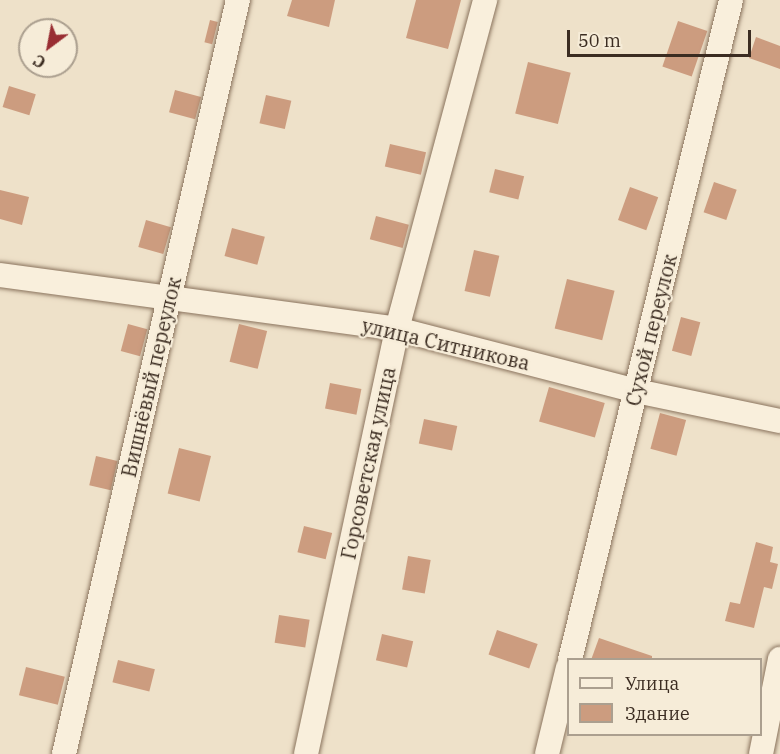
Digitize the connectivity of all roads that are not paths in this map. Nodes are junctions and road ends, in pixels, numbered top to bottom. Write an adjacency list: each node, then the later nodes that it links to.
1 (237, 0): 5 (street, Вишнёвый переулок)
2 (485, 0): 6 (street, Горсоветская улица)
3 (731, 0): 7 (street, Сухой переулок)
4 (0, 275): 5 (street, улица Ситникова)
5 (169, 297): 6 (street, улица Ситникова); 12 (street, Вишнёвый переулок)
6 (397, 329): 7 (street, улица Ситникова); 13 (street, Горсоветская улица)
7 (636, 391): 8 (street, улица Ситникова); 9 (street, Сухой переулок)
8 (780, 421)
9 (570, 658)
10 (780, 658): 15 (street)
11 (567, 671): 14 (street)
12 (64, 754)
13 (306, 754)
14 (547, 754)
15 (761, 754)

